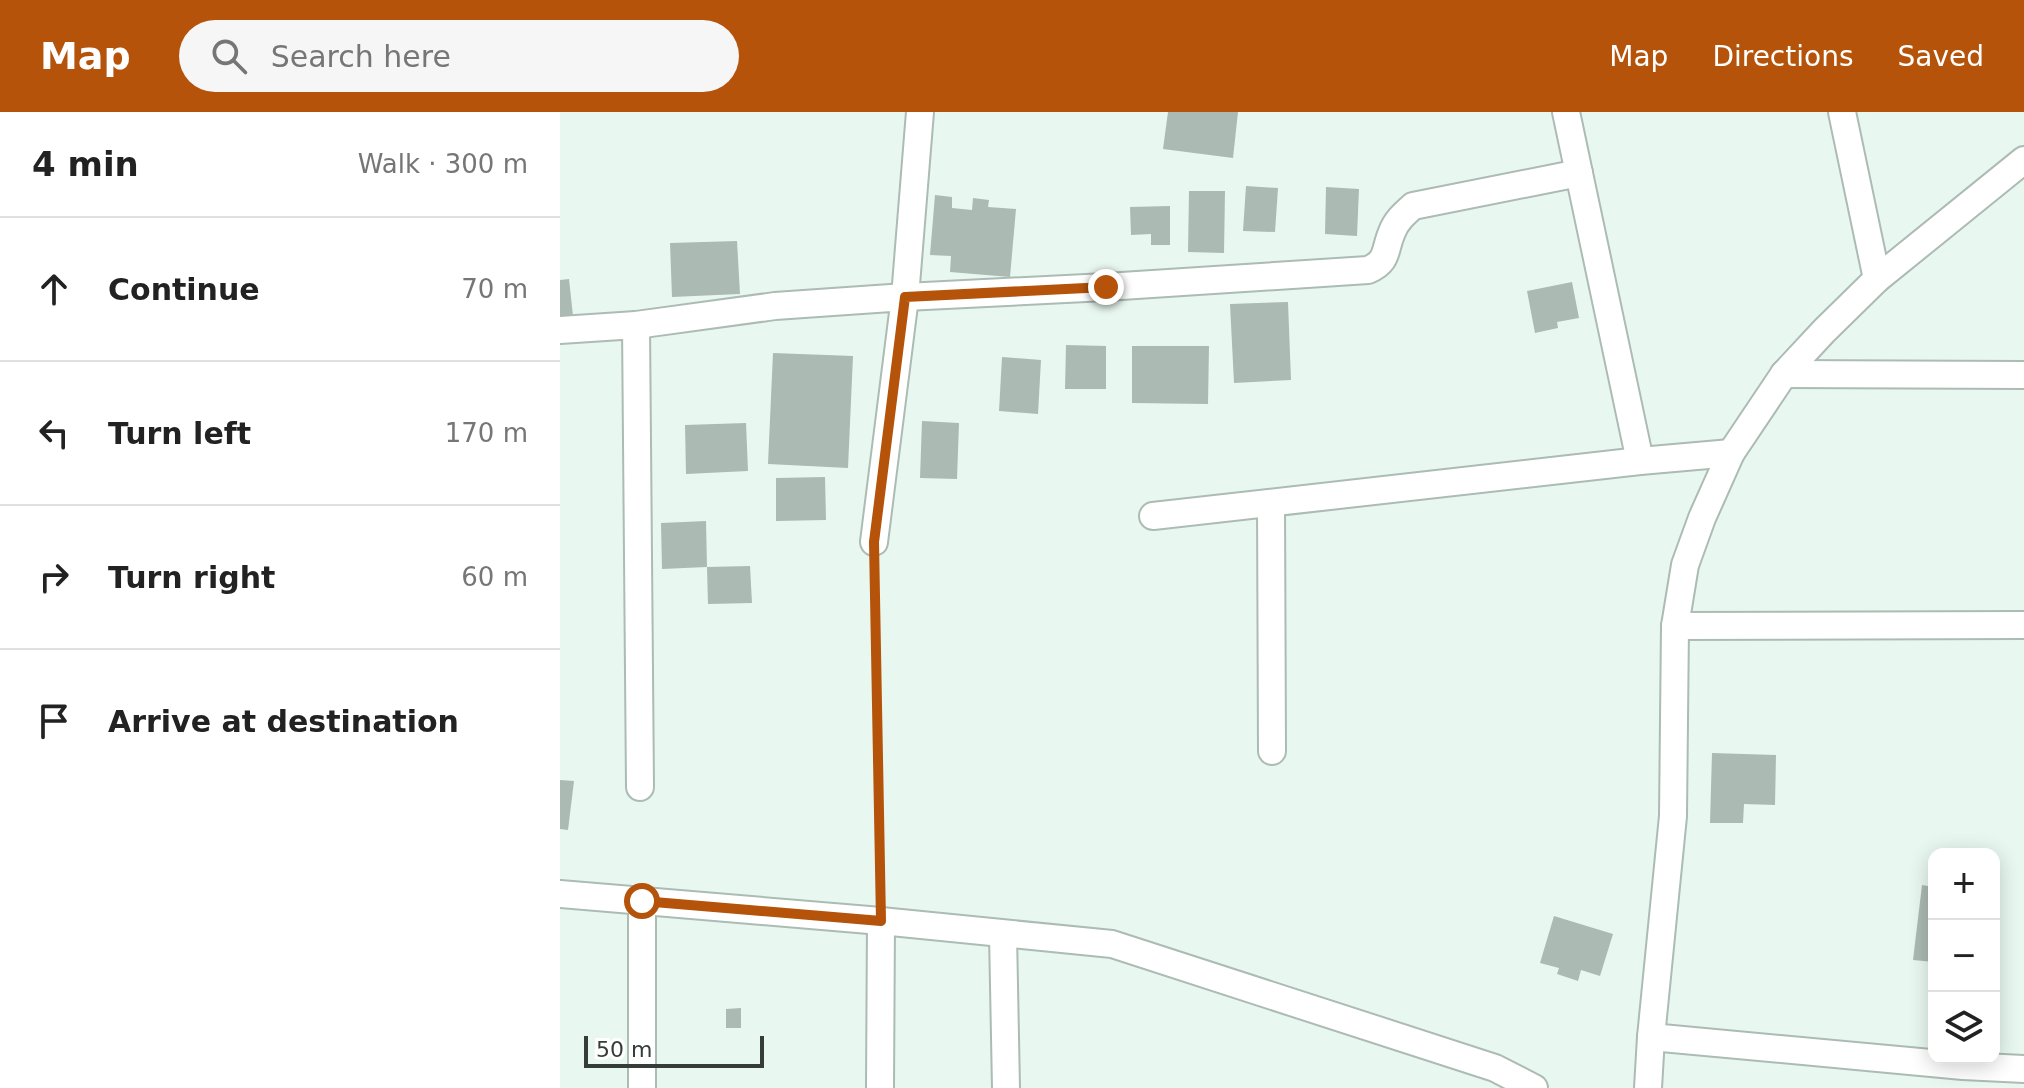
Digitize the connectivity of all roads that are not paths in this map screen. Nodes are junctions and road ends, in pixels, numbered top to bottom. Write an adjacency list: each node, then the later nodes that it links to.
1 (920, 112): 7 (street)
2 (1566, 112): 5 (street)
3 (1842, 112): 6 (street)
4 (2024, 160): 6 (street)
5 (1579, 173): 7 (street); 13 (street)
6 (1877, 279): 10 (street)
7 (905, 297): 8 (street); 16 (street)
8 (636, 325): 9 (street); 20 (street)
9 (560, 330)
10 (1784, 374): 11 (street); 12 (street)
11 (2024, 375)
12 (1731, 453): 13 (street); 18 (street)
13 (1640, 461): 14 (street)
14 (1271, 503): 15 (street); 19 (street)
15 (1153, 516)
16 (874, 542)
17 (2024, 625): 18 (street)
18 (1675, 626): 25 (street)
19 (1272, 751)
20 (640, 787)
21 (560, 894): 22 (street)
22 (642, 901): 23 (street); 28 (street)
23 (881, 921): 24 (street); 29 (street)
24 (1003, 934): 30 (street); 31 (street)
25 (1651, 1037): 27 (street); 32 (street)
26 (2024, 1069): 27 (street)
27 (1962, 1077)
28 (642, 1088)
29 (880, 1088)
30 (1006, 1088)
31 (1534, 1088)
32 (1648, 1088)

